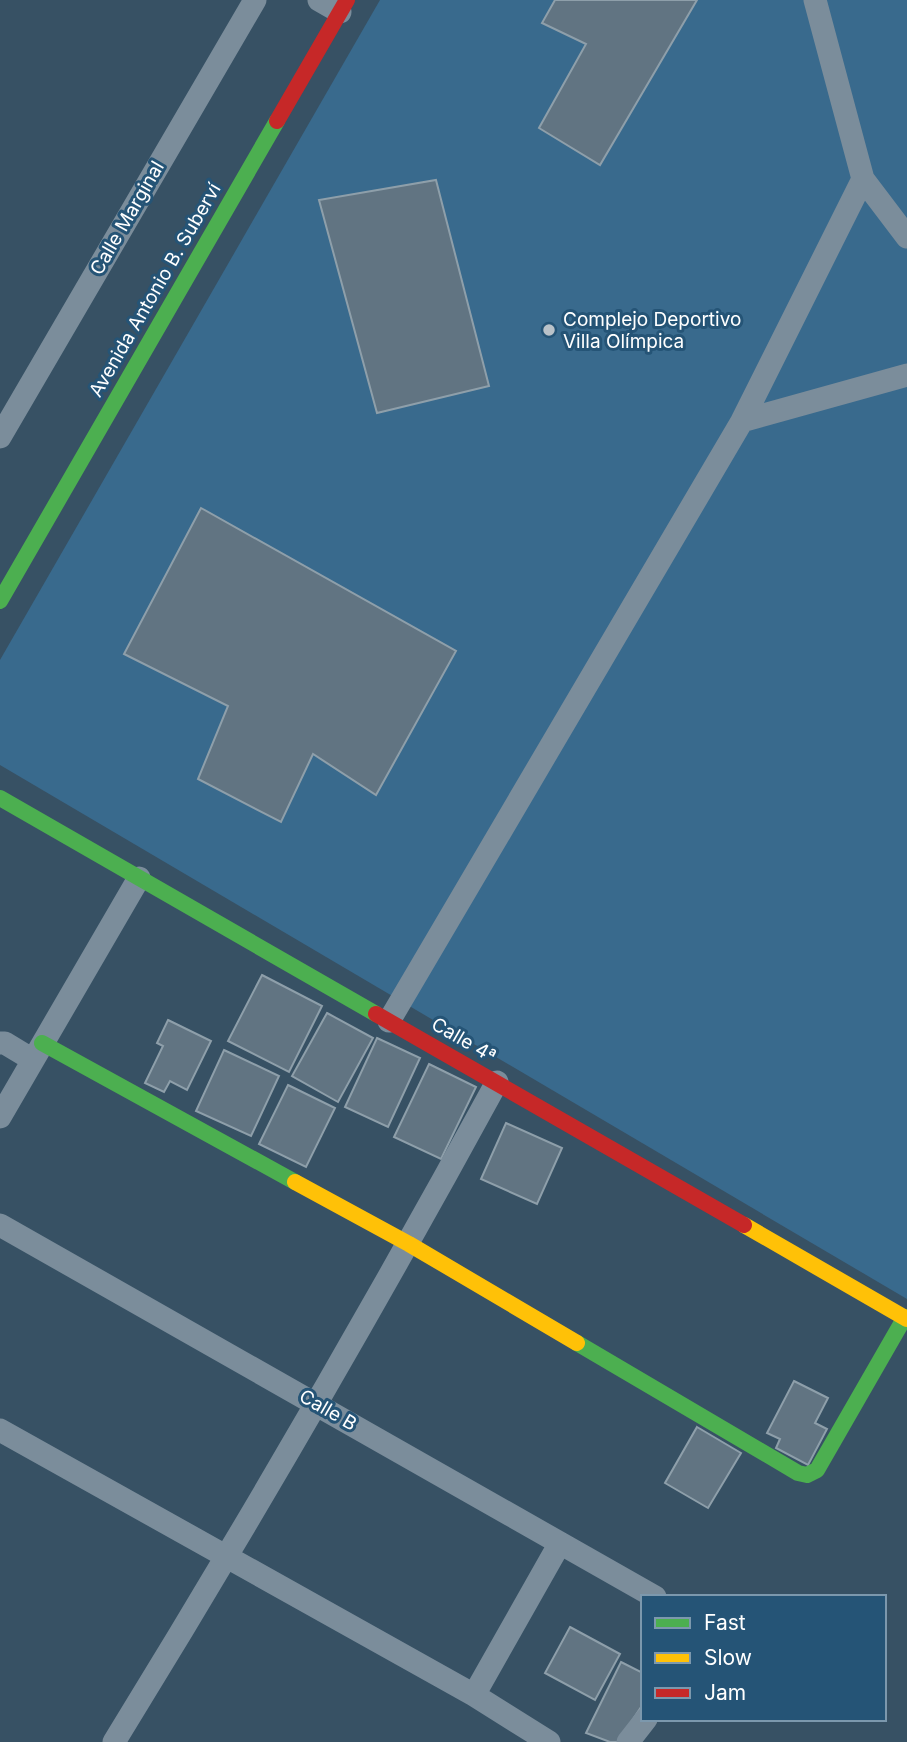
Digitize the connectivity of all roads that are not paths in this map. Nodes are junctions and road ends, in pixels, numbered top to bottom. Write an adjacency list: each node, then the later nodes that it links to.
1 (255, 0): 9 (street, Calle Marginal)
2 (319, 0): 4 (street)
3 (814, 0): 5 (street)
4 (344, 6): 10 (street, Avenida Antonio B. Suberví)
5 (863, 179): 6 (street); 8 (street)
6 (907, 237)
7 (907, 375): 8 (street)
8 (742, 421): 13 (street)
9 (0, 437)
10 (0, 601)
11 (0, 798): 12 (street, Calle 4ª)
12 (139, 877): 13 (street, Calle 4ª); 15 (street)
13 (390, 1021): 16 (street, Calle 4ª)
14 (0, 1043): 15 (street)
15 (38, 1052): 17 (street); 19 (street)
16 (496, 1082): 19 (street); 20 (street, Calle 4ª)
17 (0, 1118)
18 (0, 1224): 21 (street, Calle B)
19 (409, 1244): 20 (street); 21 (street)
20 (906, 1318)
21 (315, 1402): 23 (street, Calle B); 24 (street)
22 (0, 1430): 24 (street)
23 (561, 1543): 25 (street, Calle B); 26 (street)
24 (228, 1557): 26 (street); 28 (street)
25 (652, 1595)
26 (474, 1695): 29 (street)
27 (644, 1721): 30 (street)
28 (114, 1742)
29 (549, 1742)
30 (628, 1742)

